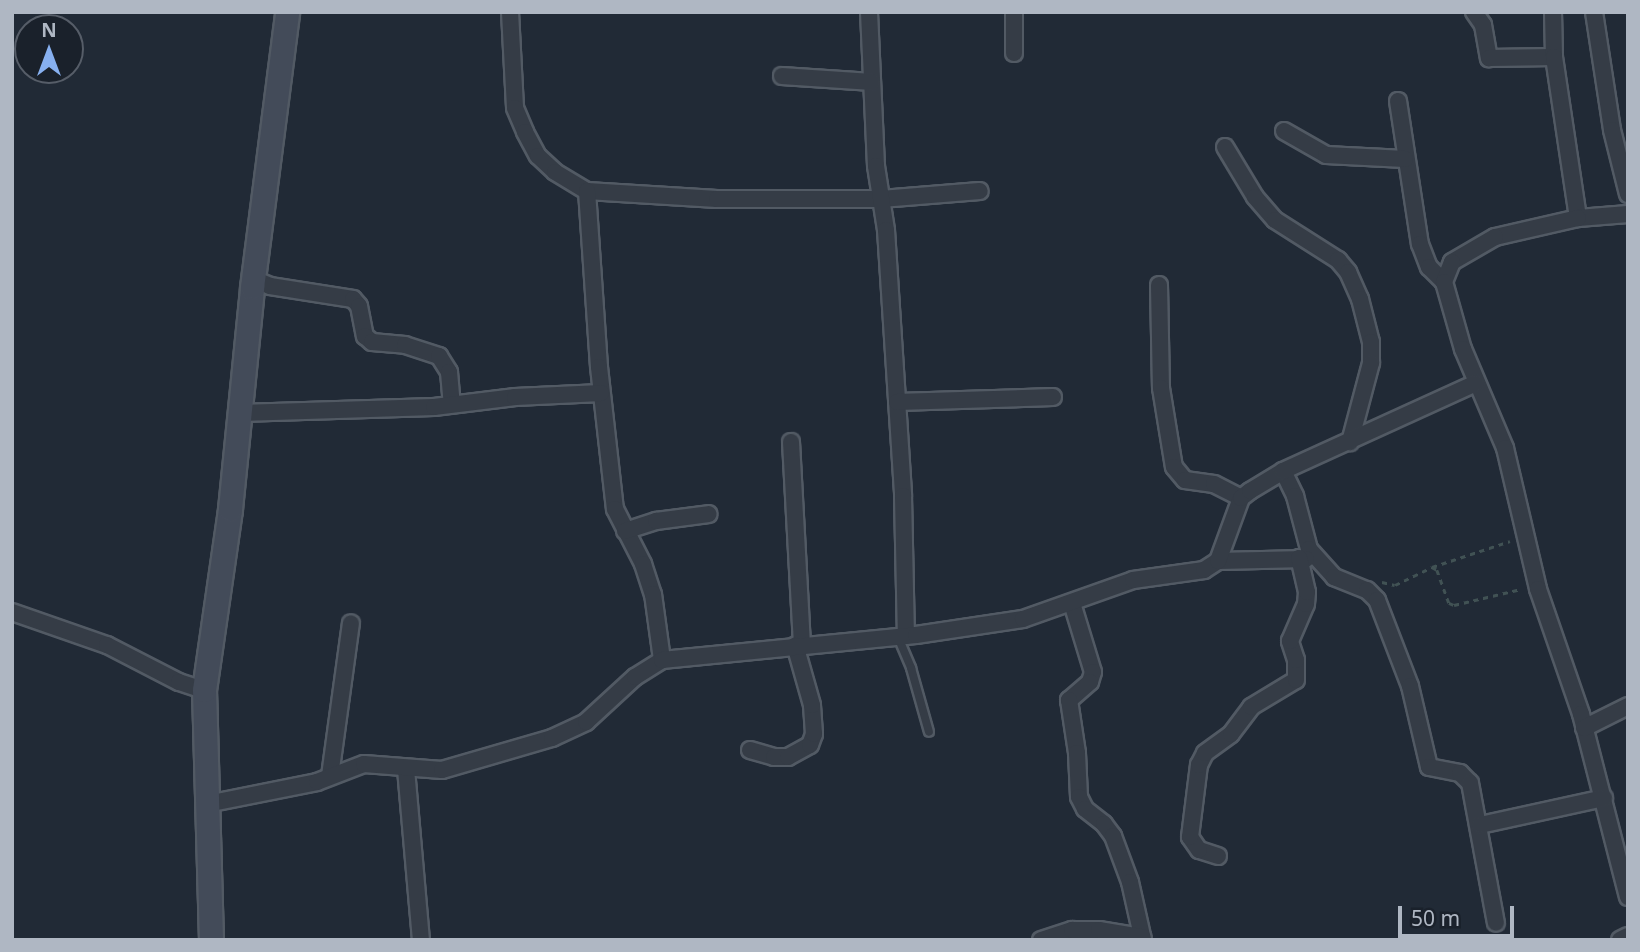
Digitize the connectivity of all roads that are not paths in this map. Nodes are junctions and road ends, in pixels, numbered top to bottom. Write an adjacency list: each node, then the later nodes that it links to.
1 (287, 12): 22 (main road)
2 (510, 12): 16 (street)
3 (869, 12): 11 (street)
4 (1014, 12): 8 (street)
5 (1474, 12): 9 (street)
6 (1553, 12): 9 (street)
7 (1594, 12): 18 (street)
8 (1014, 53)
9 (1554, 57): 21 (street)
10 (782, 76): 11 (street)
11 (872, 82): 19 (street)
12 (1398, 101): 15 (street)
13 (1284, 131): 15 (street)
14 (1225, 147): 32 (street)
15 (1405, 159): 23 (street)
16 (587, 191): 19 (street); 26 (street)
17 (980, 191): 19 (street)
18 (1628, 194)
19 (881, 199): 28 (street)
20 (1628, 214): 21 (street)
21 (1578, 218): 23 (street)
22 (253, 279): 29 (street); 30 (main road)
23 (1444, 282): 25 (street)
24 (1159, 285): 34 (street)
25 (1476, 383): 32 (street); 48 (street)
26 (601, 393): 29 (street); 36 (street)
27 (1053, 397): 28 (street)
28 (897, 402): 43 (street)
29 (452, 404): 30 (street)
30 (240, 413): 46 (main road)
31 (790, 442): 44 (street)
32 (1350, 442): 33 (street)
33 (1283, 471): 34 (street); 39 (street)
34 (1241, 498): 38 (street)
35 (709, 514): 36 (street)
36 (625, 531): 45 (street)
37 (1298, 558): 38 (street); 39 (street); 57 (street)
38 (1218, 561): 40 (street)
39 (1318, 561): 55 (street)
40 (1072, 603): 43 (street); 61 (street)
41 (12, 612): 46 (street)
42 (351, 623): 52 (street)
43 (902, 636): 44 (street); 49 (lane)
44 (799, 645): 45 (street); 50 (street)
45 (662, 660): 51 (street)
46 (204, 690): 54 (main road)
47 (1628, 706): 48 (street)
48 (1584, 728): 53 (street)
49 (929, 732)
50 (750, 750)
51 (406, 769): 52 (street); 63 (street)
52 (330, 776): 54 (street)
53 (1604, 798): 55 (street); 56 (street)
54 (207, 804): 62 (main road)
55 (1480, 825): 59 (street)
56 (1623, 848): 58 (street)
57 (1218, 856)
58 (1628, 897)
59 (1496, 923)
60 (1628, 936): 65 (street)
61 (1142, 938): 64 (street)
62 (211, 940)
63 (421, 940)
64 (1041, 940)
65 (1620, 940)

